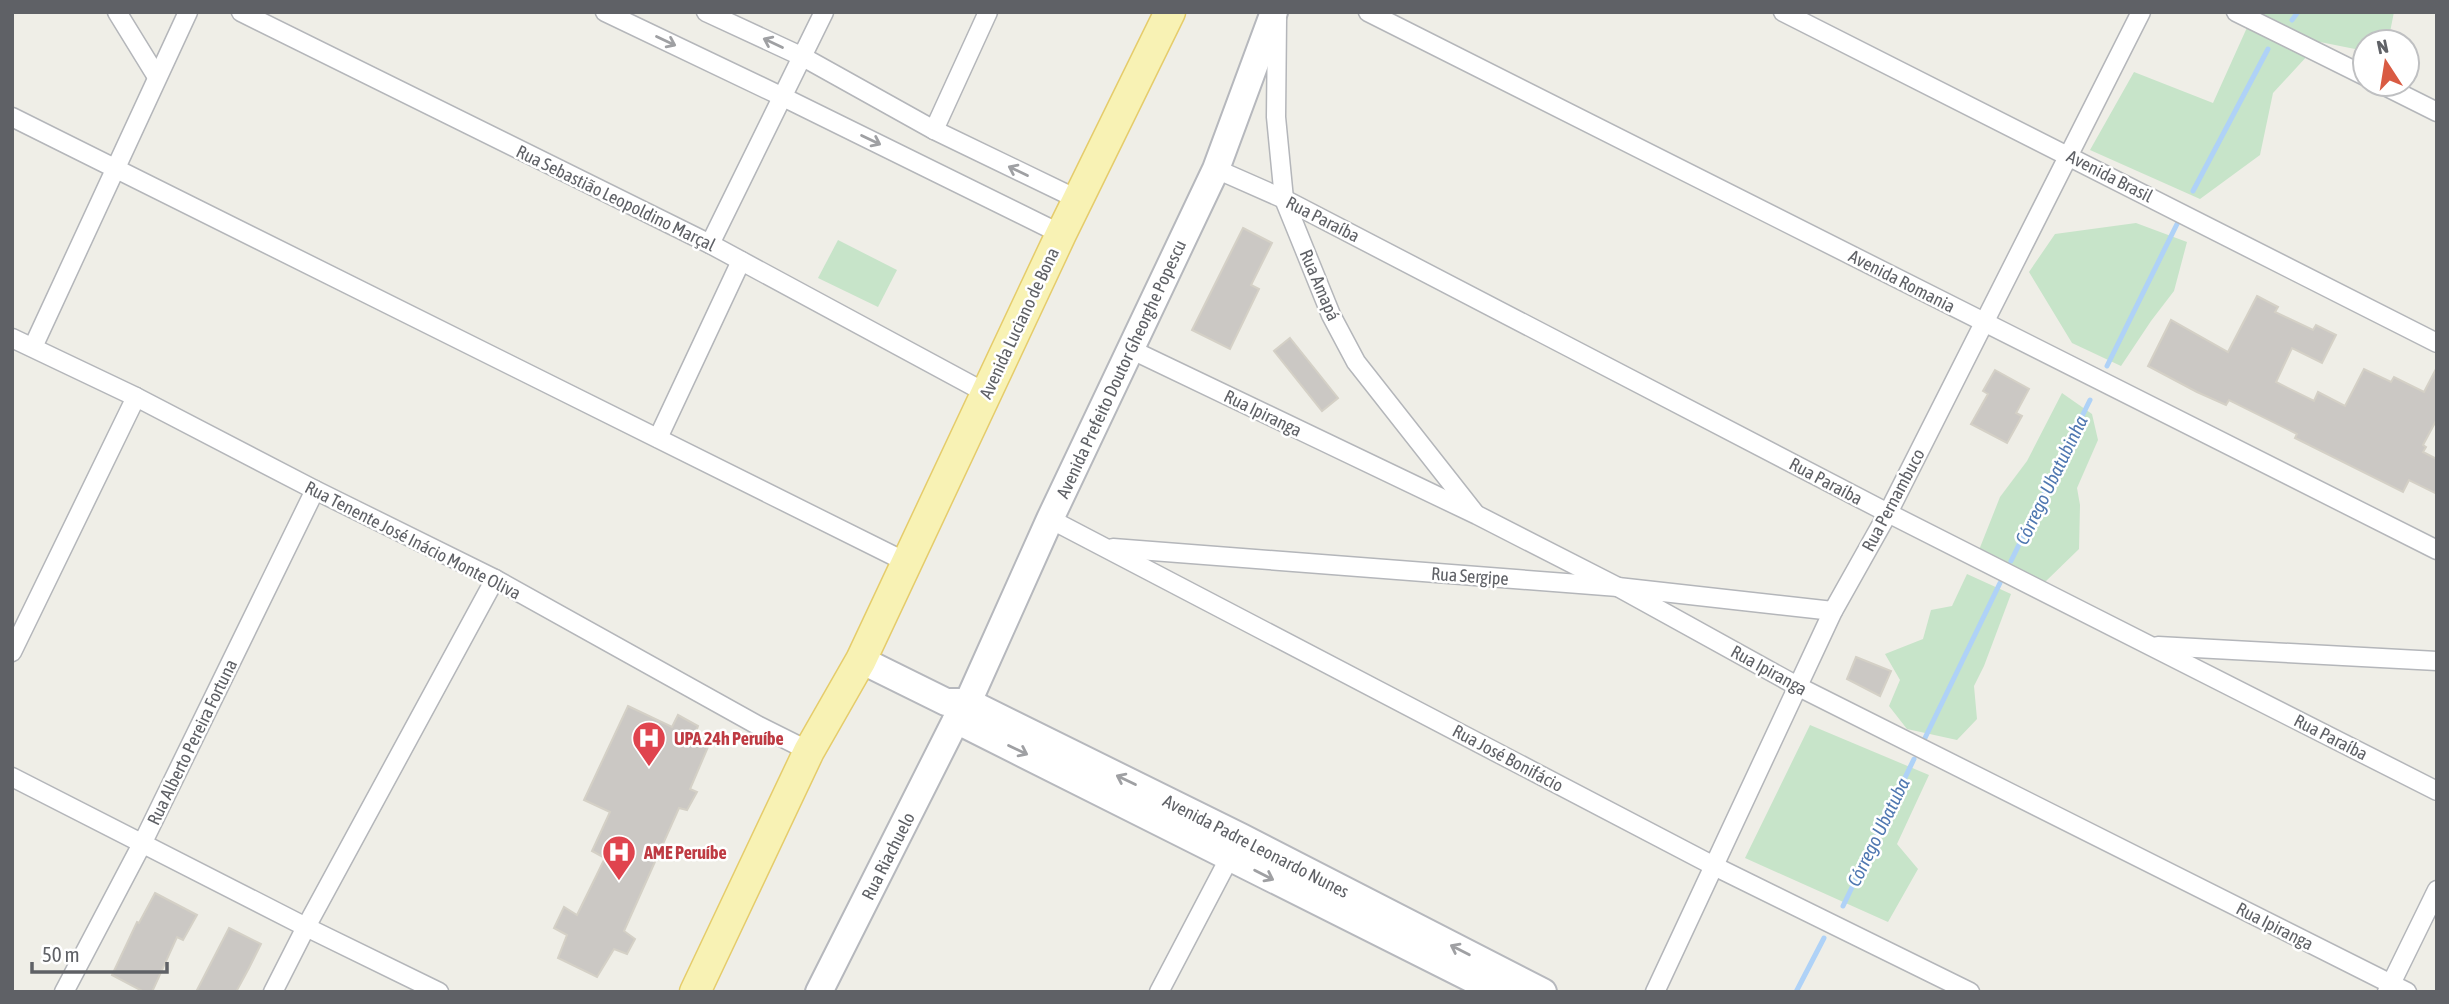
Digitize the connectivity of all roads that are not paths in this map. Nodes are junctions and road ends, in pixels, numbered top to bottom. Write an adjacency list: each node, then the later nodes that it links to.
1 (117, 12): 16 (street)
2 (188, 12): 16 (street)
3 (241, 12): 30 (street, Rua Sebastião Leopoldino Marçal)
4 (605, 12): 17 (street, one-way to 17)
5 (706, 12): 14 (street, one-way to 5)
6 (824, 12): 14 (street)
7 (988, 12): 23 (street)
8 (1170, 12): 28 (main road, Avenida Luciano de Bona)
9 (1276, 12): 26 (main road, Avenida Prefeito Doutor Gheorghe Popescu); 27 (street, Rua Amapá)
10 (1368, 12): 32 (street, Avenida Romania)
11 (1783, 12): 24 (street, Avenida Brasil)
12 (2141, 12): 24 (street, Rua Pernambuco)
13 (2236, 12): 15 (street)
14 (803, 57): 17 (street); 23 (street)
15 (2351, 69)
16 (158, 77): 25 (street)
17 (783, 97): 29 (street, one-way to 29); 30 (street)
18 (2408, 98): 19 (street)
19 (2418, 103): 20 (street); 22 (street)
20 (2437, 112)
21 (12, 117): 25 (street)
22 (2437, 125)
23 (934, 130): 28 (street, one-way to 23)
24 (2068, 155): 32 (street, Rua Pernambuco); 34 (street, Avenida Brasil)
25 (114, 168): 35 (street); 39 (street)
26 (1216, 169): 27 (street, Rua Paraíba); 36 (main road, Avenida Prefeito Doutor Gheorghe Popescu)
27 (1284, 199): 41 (street, Rua Paraíba); 42 (street, Rua Amapá)
28 (1079, 200): 29 (main road, Avenida Luciano de Bona)
29 (1061, 234): 37 (main road, Avenida Luciano de Bona)
30 (710, 244): 31 (street, Rua Sebastião Leopoldino Marçal)
31 (741, 261): 37 (street, Rua Sebastião Leopoldino Marçal); 39 (street)
32 (1984, 322): 41 (street, Rua Pernambuco); 45 (street, Avenida Romania)
33 (12, 338): 35 (street, Rua Tenente José Inácio Monte Oliva)
34 (2437, 343)
35 (33, 347): 38 (street, Rua Tenente José Inácio Monte Oliva)
36 (1130, 349): 42 (street, Rua Ipiranga); 43 (main road, Avenida Prefeito Doutor Gheorghe Popescu)
37 (986, 393): 46 (main road, Avenida Luciano de Bona)
38 (136, 397): 40 (street, Rua Tenente José Inácio Monte Oliva); 52 (street)
39 (658, 438): 46 (street)
40 (315, 490): 47 (street, Rua Tenente José Inácio Monte Oliva); 59 (street, Rua Alberto Pereira Fortuna)
41 (1888, 513): 49 (street, Rua Pernambuco); 50 (street, Rua Paraíba)
42 (1477, 515): 48 (street, Rua Ipiranga)
43 (1050, 519): 44 (street, Rua José Bonifácio); 55 (main road, Avenida Prefeito Doutor Gheorghe Popescu)
44 (1106, 548): 48 (street, Rua Sergipe); 61 (street, Rua José Bonifácio)
45 (2437, 550)
46 (905, 562): 51 (main road, Avenida Luciano de Bona)
47 (495, 579): 56 (street, Rua Tenente José Inácio Monte Oliva); 63 (street)
48 (1618, 587): 49 (street, Rua Sergipe); 54 (street, Rua Ipiranga)
49 (1833, 611): 54 (street, Rua Pernambuco)
50 (2151, 646): 53 (street); 58 (street, Rua Paraíba)
51 (866, 647): 55 (main road, Avenida Padre Leonardo Nunes); 56 (main road, Avenida Luciano de Bona)
52 (12, 652)
53 (2437, 661)
54 (1799, 687): 61 (street, Rua Pernambuco); 65 (street, Rua Ipiranga)
55 (957, 708): 60 (main road, Avenida Padre Leonardo Nunes); 70 (main road, Rua Riachuelo)
56 (809, 751): 69 (main road, Avenida Luciano de Bona)
57 (12, 777): 59 (street)
58 (2437, 791)
59 (143, 842): 63 (street); 66 (street, Rua Alberto Pereira Fortuna)
60 (1235, 847): 64 (main road, Avenida Padre Leonardo Nunes); 71 (street)
61 (1714, 866): 73 (street, Rua Pernambuco); 74 (street, Rua José Bonifácio)
62 (2437, 890): 65 (street)
63 (306, 927): 67 (street); 68 (street)
64 (1497, 986): 72 (main road, Avenida Padre Leonardo Nunes)
65 (2395, 989)
66 (64, 992)
67 (273, 992)
68 (439, 992)
69 (695, 992)
70 (819, 992)
71 (1160, 992)
72 (1543, 992)
73 (1655, 992)
74 (1970, 992)

